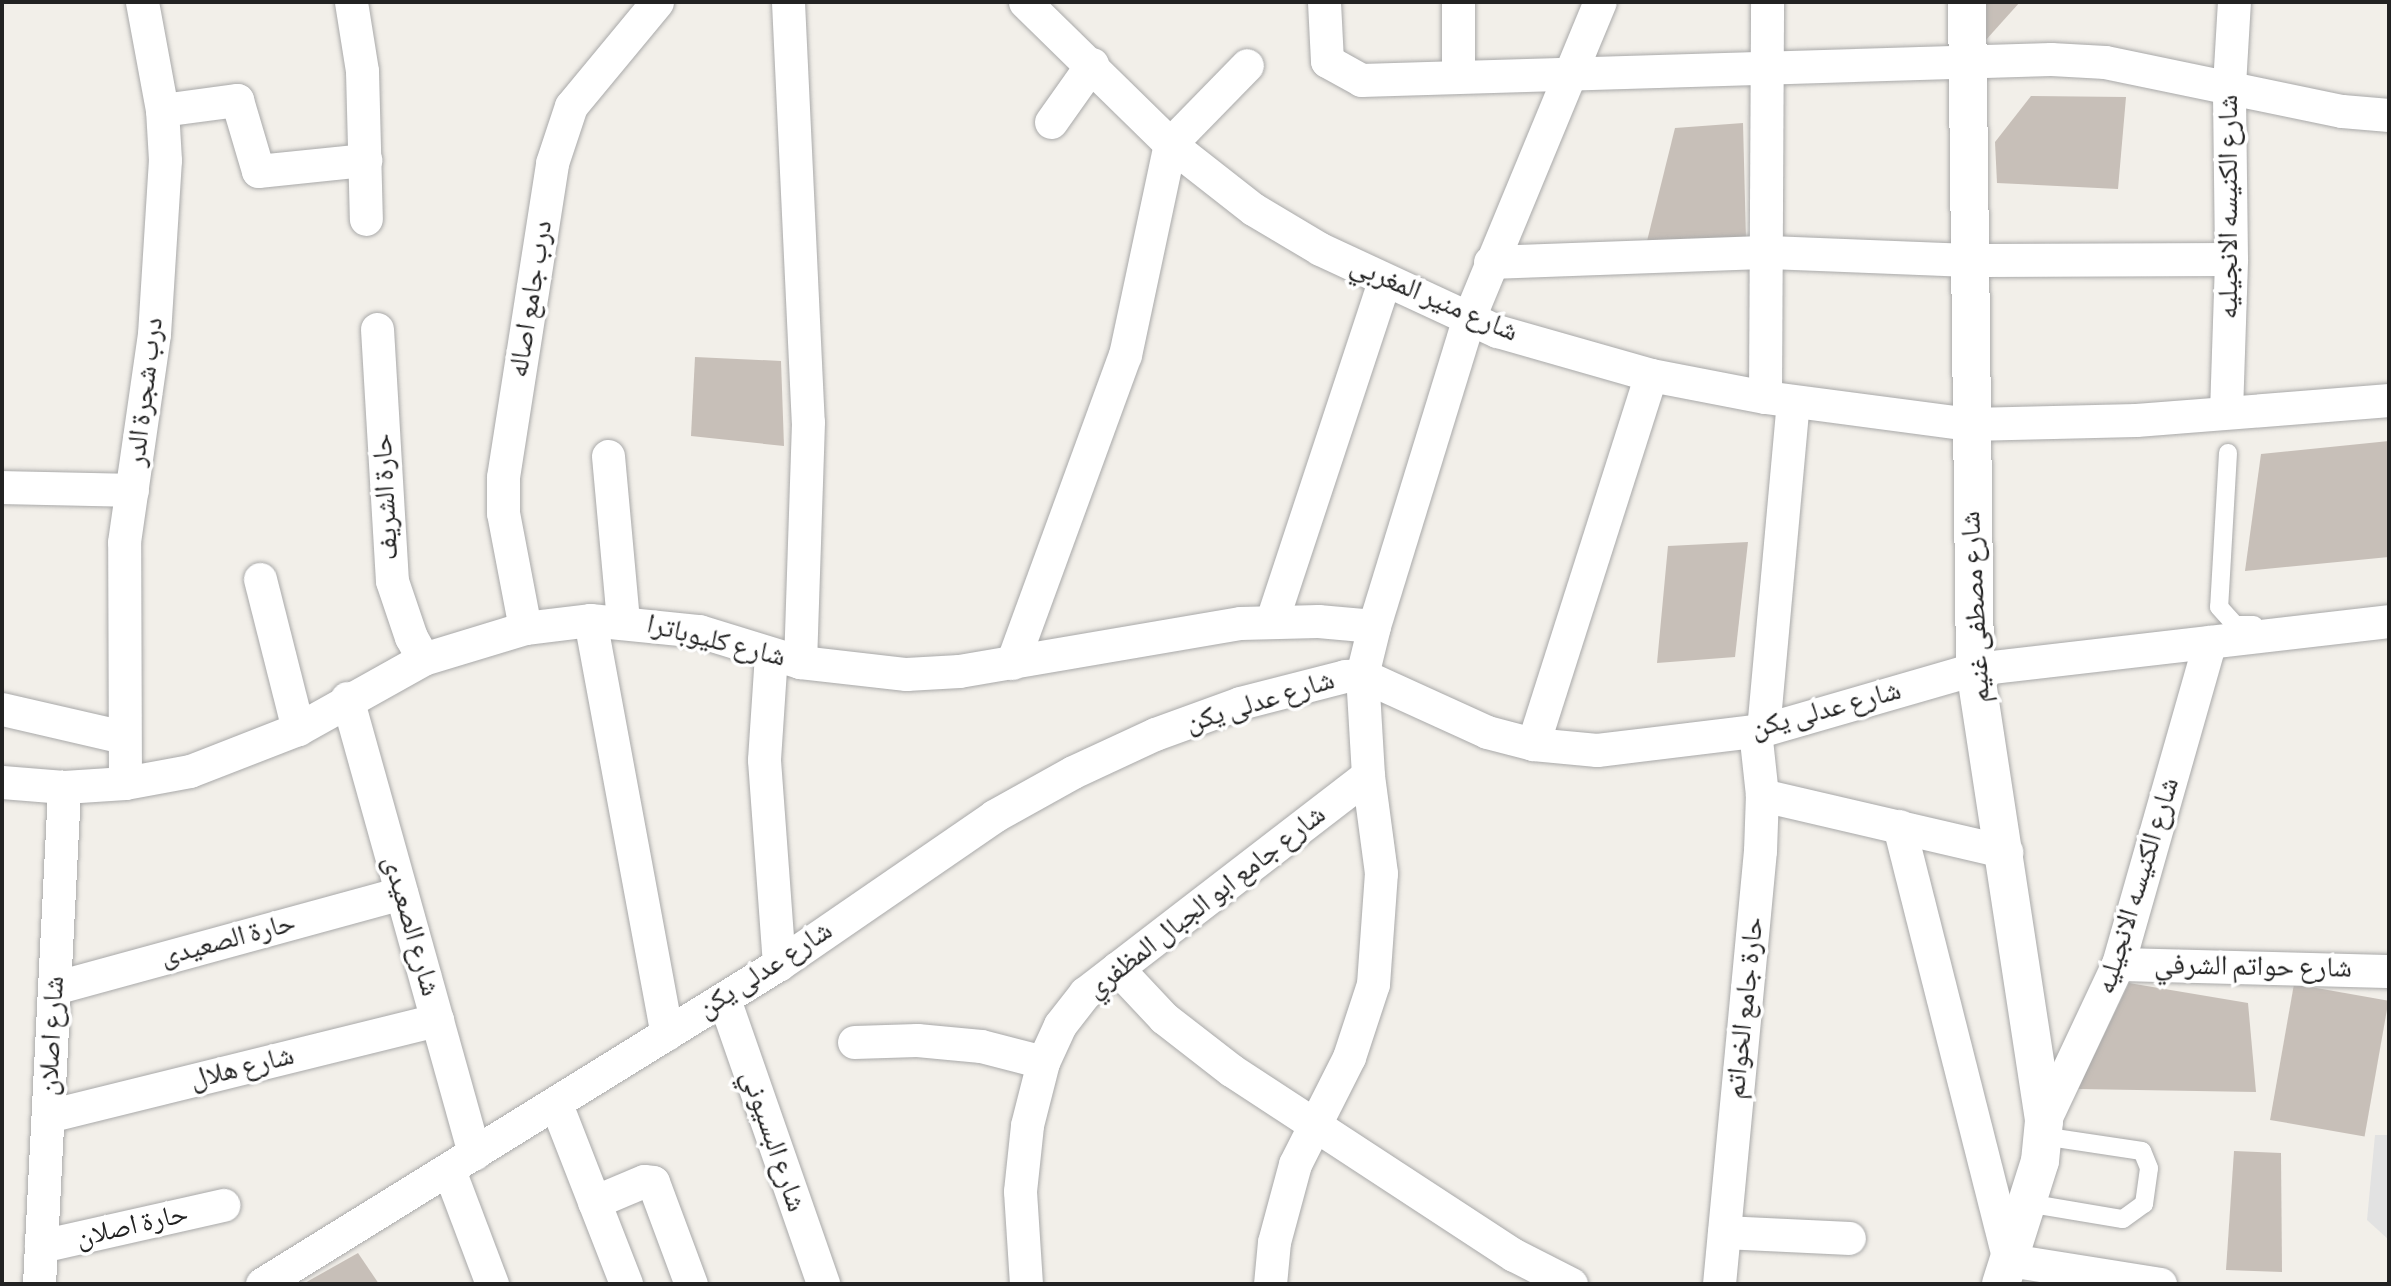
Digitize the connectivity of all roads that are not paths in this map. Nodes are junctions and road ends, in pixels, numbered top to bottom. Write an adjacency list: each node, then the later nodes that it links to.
1 (142, 2): 19 (street, درب شجرة الدر)
2 (351, 2): 23 (street)
3 (657, 2): 48 (street, درب جامع اصاله)
4 (789, 2): 50 (street)
5 (1025, 2): 13 (street, شارع منير المغربي)
6 (1324, 2): 17 (street)
7 (1458, 2): 17 (street)
8 (1600, 2): 16 (street)
9 (1767, 2): 15 (street, حارة جامع الخواتم)
10 (1967, 2): 12 (street, شارع مصطفى غنيم)
11 (2234, 2): 18 (street, شارع الكنيسه الانجيليه)
12 (1967, 61): 15 (street); 18 (street); 27 (street, شارع مصطفى غنيم)
13 (1092, 64): 21 (street); 22 (street, شارع منير المغربي)
14 (1247, 65): 22 (street)
15 (1768, 66): 16 (street); 25 (street, حارة جامع الخواتم)
16 (1569, 70): 17 (street); 28 (street)
17 (1458, 75)
18 (2229, 85): 20 (street); 26 (street, شارع الكنيسه الانجيليه)
19 (162, 110): 23 (street); 40 (street, درب شجرة الدر)
20 (2389, 115)
21 (1051, 122)
22 (1170, 144): 29 (street, شارع منير المغربي); 52 (street)
23 (365, 160): 24 (street)
24 (366, 219)
25 (1769, 252): 27 (street); 28 (street); 34 (street, حارة جامع الخواتم)
26 (2231, 259): 27 (street); 35 (street, شارع الكنيسه الانجيليه)
27 (1969, 260): 36 (street, شارع مصطفى غنيم)
28 (1490, 262): 30 (street)
29 (1384, 281): 30 (street, شارع منير المغربي); 45 (street)
30 (1468, 320): 32 (street, شارع منير المغربي); 47 (street)
31 (377, 329): 51 (street, حارة الشريف)
32 (1651, 375): 34 (street, شارع منير المغربي); 60 (street)
33 (2385, 392): 35 (street, شارع منير المغربي)
34 (1779, 400): 36 (street, شارع منير المغربي); 58 (street, حارة جامع الخواتم)
35 (2226, 412): 36 (street, شارع منير المغربي)
36 (1970, 424): 53 (street, شارع مصطفى غنيم)
37 (2228, 453): 42 (lane)
38 (608, 456): 44 (street)
39 (2, 487): 40 (street)
40 (132, 490): 59 (street, درب شجرة الدر)
41 (260, 579): 57 (street)
42 (2389, 606)
43 (590, 620): 44 (street, شارع كليوباترا); 48 (street, شارع كليوباترا); 76 (street)
44 (623, 620): 50 (street, شارع كليوباترا)
45 (1272, 620): 47 (street, شارع كليوباترا); 52 (street, شارع كليوباترا)
46 (2389, 621): 49 (street, شارع عدلى يكن)
47 (1374, 626): 54 (street)
48 (525, 628): 51 (street, شارع كليوباترا)
49 (2210, 642): 53 (street, شارع عدلى يكن); 70 (street, شارع الكنيسه الانجيليه)
50 (786, 658): 52 (street, شارع كليوباترا); 69 (street)
51 (423, 659): 55 (street, شارع كليوباترا)
52 (1012, 663)
53 (1975, 669): 58 (street, شارع عدلى يكن); 67 (street, شارع مصطفى غنيم)
54 (1362, 676): 60 (street, شارع عدلى يكن); 61 (street); 69 (street, شارع عدلى يكن)
55 (347, 698): 57 (street, شارع كليوباترا); 68 (street, شارع الصعيدى)
56 (2, 709): 59 (street)
57 (298, 729): 63 (street, شارع كليوباترا)
58 (1759, 731): 60 (street, شارع عدلى يكن); 65 (street, حارة جامع الخواتم)
59 (123, 737): 63 (street, درب شجرة الدر)
60 (1533, 744)
61 (1368, 775): 71 (street, شارع جامع ابو الجبال المظفري); 81 (street)
62 (2, 782): 64 (street, شارع كليوباترا)
63 (125, 783): 64 (street, شارع كليوباترا)
64 (64, 787): 73 (street, شارع اصلان)
65 (1762, 795): 66 (street); 87 (street, حارة جامع الخواتم)
66 (1899, 826): 67 (street); 90 (street)
67 (2006, 852): 82 (street, شارع مصطفى غنيم)
68 (401, 892): 73 (street, حارة الصعيدى); 75 (street, شارع الصعيدى)
69 (779, 964): 74 (street, شارع عدلى يكن)
70 (2118, 964): 72 (street, شارع حواتم الشرفي); 82 (street, شارع الكنيسه الانجيليه)
71 (1117, 968): 78 (street, شارع جامع ابو الجبال المظفري); 81 (street)
72 (2389, 971)
73 (54, 988): 80 (street, شارع اصلان)
74 (724, 999): 76 (street, شارع عدلى يكن); 96 (street, شارع البسيوني)
75 (437, 1020): 80 (street, شارع هلال); 83 (street, شارع الصعيدى)
76 (667, 1034): 79 (street, شارع عدلى يكن)
77 (854, 1042): 78 (street)
78 (1043, 1062): 97 (street, شارع جامع ابو الجبال المظفري)
79 (556, 1104): 83 (street, شارع عدلى يكن); 84 (street)
80 (48, 1116): 89 (street, شارع اصلان)
81 (1311, 1125): 98 (street); 99 (street)
82 (2043, 1128): 85 (street, شارع مصطفى غنيم); 85 (lane)
83 (462, 1162): 92 (street, شارع عدلى يكن); 93 (street, شارع الصعيدى)
84 (594, 1202): 94 (street); 95 (street)
85 (2027, 1203): 90 (street, شارع مصطفى غنيم)
86 (223, 1205): 89 (street, حارة اصلان)
87 (1724, 1232): 88 (street); 100 (street, حارة جامع الخواتم)
88 (1849, 1238)
89 (41, 1246): 91 (street, شارع اصلان)
90 (2005, 1272): 101 (street)
91 (39, 1284)
92 (262, 1284)
93 (492, 1284)
94 (626, 1284)
95 (691, 1284)
96 (823, 1284)
97 (1027, 1284)
98 (1270, 1284)
99 (1571, 1284)
100 (1719, 1284)
101 (2160, 1284)

